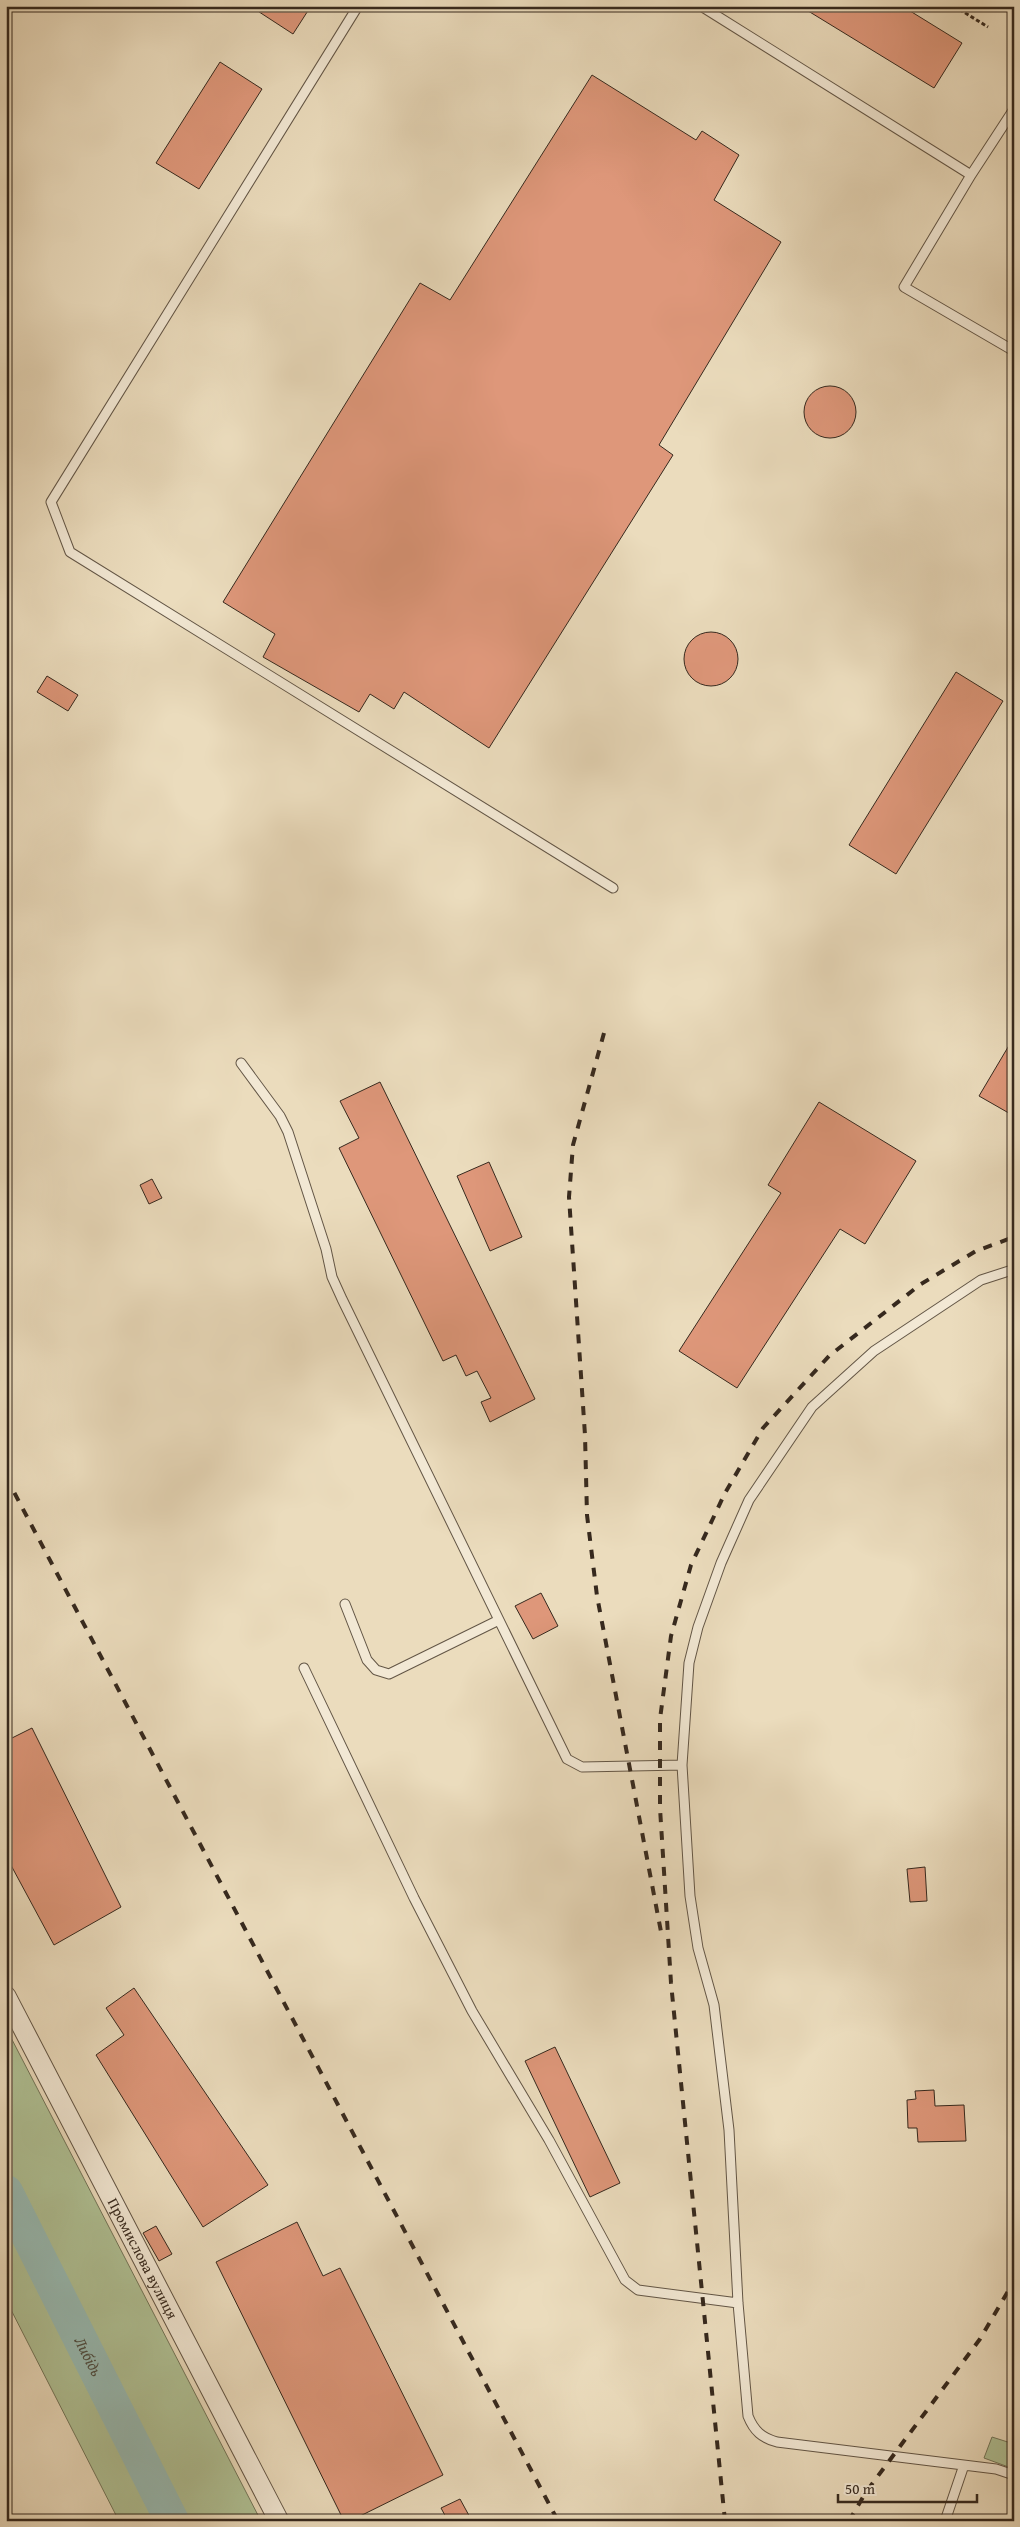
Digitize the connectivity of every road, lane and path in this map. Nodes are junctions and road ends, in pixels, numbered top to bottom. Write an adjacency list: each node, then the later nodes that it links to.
1 (358, 6): 8 (lane)
2 (701, 6): 6 (lane)
3 (954, 6): 4 (path)
4 (988, 27)
5 (1014, 109): 6 (lane)
6 (971, 175): 7 (lane)
7 (1014, 351)
8 (612, 888)
9 (241, 1063): 12 (lane)
10 (1014, 1266): 14 (lane)
11 (345, 1604): 12 (lane)
12 (499, 1620): 14 (lane)
13 (304, 1668): 16 (lane)
14 (682, 1765): 16 (lane)
15 (6, 1996): 19 (street, Промислова вулиця)
16 (738, 2303): 17 (lane)
17 (964, 2465): 18 (lane); 20 (lane)
18 (1014, 2475)
19 (278, 2521)
20 (945, 2521)

